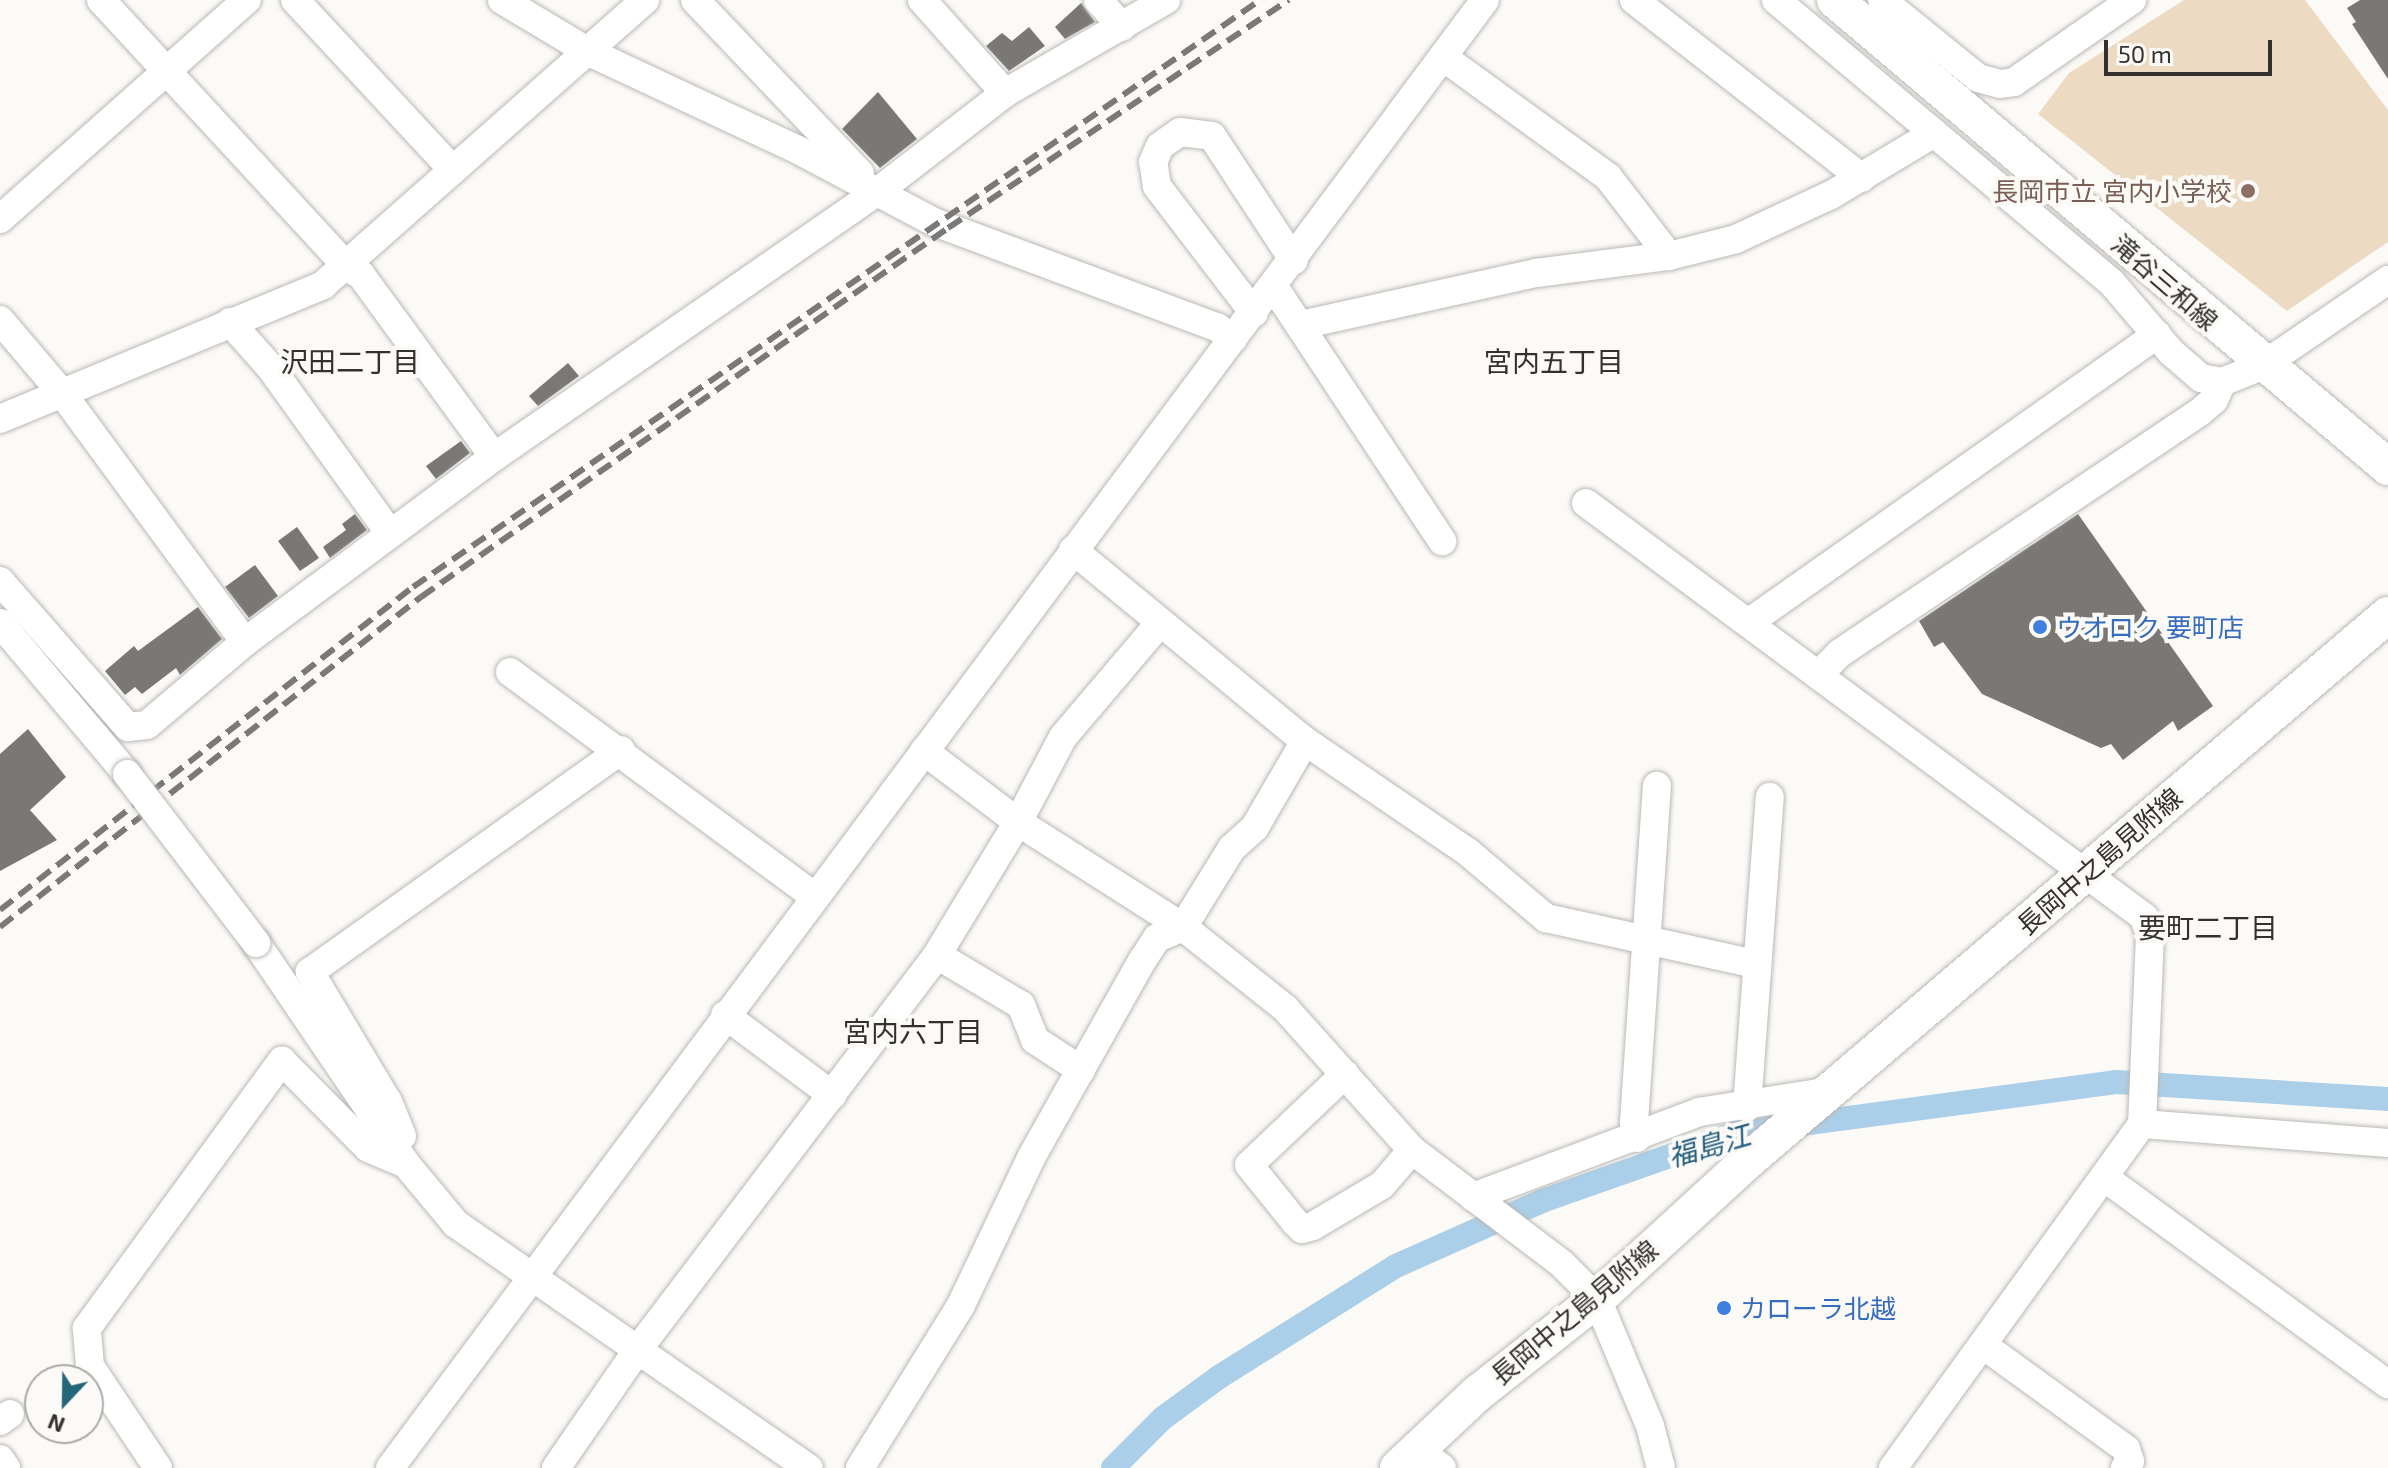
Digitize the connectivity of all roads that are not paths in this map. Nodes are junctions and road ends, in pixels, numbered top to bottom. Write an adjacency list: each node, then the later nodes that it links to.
1 (101, 0): 19 (street)
2 (247, 0): 19 (street)
3 (295, 0): 22 (street)
4 (502, 0): 17 (street)
5 (645, 0): 17 (street)
6 (695, 0): 24 (street)
7 (922, 0): 20 (street)
8 (1098, 0): 16 (street)
9 (1166, 0): 16 (street)
10 (1485, 0): 18 (street)
11 (1634, 0): 23 (street)
12 (1776, 0): 21 (street)
13 (1835, 0): 37 (main road, 滝谷三和線)
14 (1882, 0): 15 (street)
15 (2132, 0)
16 (1122, 27): 20 (street)
17 (589, 52): 22 (street); 24 (street)
18 (1443, 57): 26 (street); 27 (street)
19 (167, 73): 25 (street); 28 (street)
20 (1005, 93): 24 (street)
21 (1934, 133): 23 (street); 35 (street)
22 (453, 170): 28 (street)
23 (1862, 178): 26 (street)
24 (877, 192): 36 (street); 41 (street)
25 (0, 219)
26 (1669, 256): 34 (street)
27 (1294, 261): 30 (street); 31 (street)
28 (348, 268): 33 (street); 41 (street)
29 (2388, 280): 37 (street)
30 (1274, 287): 31 (street); 34 (street)
31 (1254, 313): 36 (street)
32 (0, 320): 39 (street)
33 (230, 322): 39 (street); 44 (street)
34 (1301, 325): 45 (street)
35 (2157, 335): 38 (street); 49 (street)
36 (1233, 339): 46 (street)
37 (2262, 366): 38 (street); 42 (main road, 滝谷三和線)
38 (2222, 382): 54 (street)
39 (62, 393): 40 (street); 52 (street)
40 (0, 419)
41 (494, 457): 44 (street)
42 (2388, 467)
43 (1586, 503): 49 (street)
44 (389, 532): 52 (street)
45 (1442, 541)
46 (1073, 550): 51 (street); 57 (street)
47 (0, 581): 52 (street)
48 (2388, 615): 61 (main road, 長岡中之島見附線)
49 (1751, 621): 54 (street)
50 (0, 623): 77 (street, bridge)
51 (1159, 624): 55 (street); 60 (street)
52 (245, 642)
53 (510, 672): 56 (street)
54 (1820, 673): 61 (street)
55 (1305, 741): 63 (street); 64 (street)
56 (621, 750): 62 (street); 77 (street)
57 (924, 751): 60 (street); 62 (street)
58 (1657, 786): 64 (street)
59 (1770, 797): 66 (street)
60 (1018, 822): 63 (street); 65 (street)
61 (2086, 873): 71 (main road, 長岡中之島見附線); 73 (street)
62 (814, 896): 67 (street)
63 (1183, 927): 68 (street); 69 (street)
64 (1645, 941): 66 (street); 74 (street)
65 (937, 955): 68 (street); 70 (street)
66 (1756, 964): 72 (street)
67 (725, 1015): 70 (street); 80 (street)
68 (1081, 1070): 92 (street)
69 (1345, 1074): 76 (street); 76 (street)
70 (832, 1095): 83 (street)
71 (1821, 1099): 72 (street); 81 (main road, 長岡中之島見附線)
72 (1747, 1107): 74 (street)
73 (2141, 1115): 75 (street); 78 (street)
74 (1637, 1138): 79 (street)
75 (2388, 1143)
76 (1412, 1150): 79 (street)
77 (406, 1164): 80 (street); 89 (street)
78 (2105, 1178): 82 (street); 84 (street)
79 (1479, 1204): 81 (street)
80 (533, 1280): 83 (street); 90 (street)
81 (1597, 1299): 86 (main road, 長岡中之島見附線); 93 (street)
82 (1983, 1345): 94 (street); 95 (street)
83 (636, 1352): 87 (street); 91 (street)
84 (2388, 1384)
85 (0, 1459): 88 (street)
86 (1420, 1463)
87 (566, 1464)
88 (6, 1468)
89 (158, 1468)
90 (390, 1468)
91 (809, 1468)
92 (860, 1468)
93 (1661, 1468)
94 (1893, 1468)
95 (2125, 1468)

